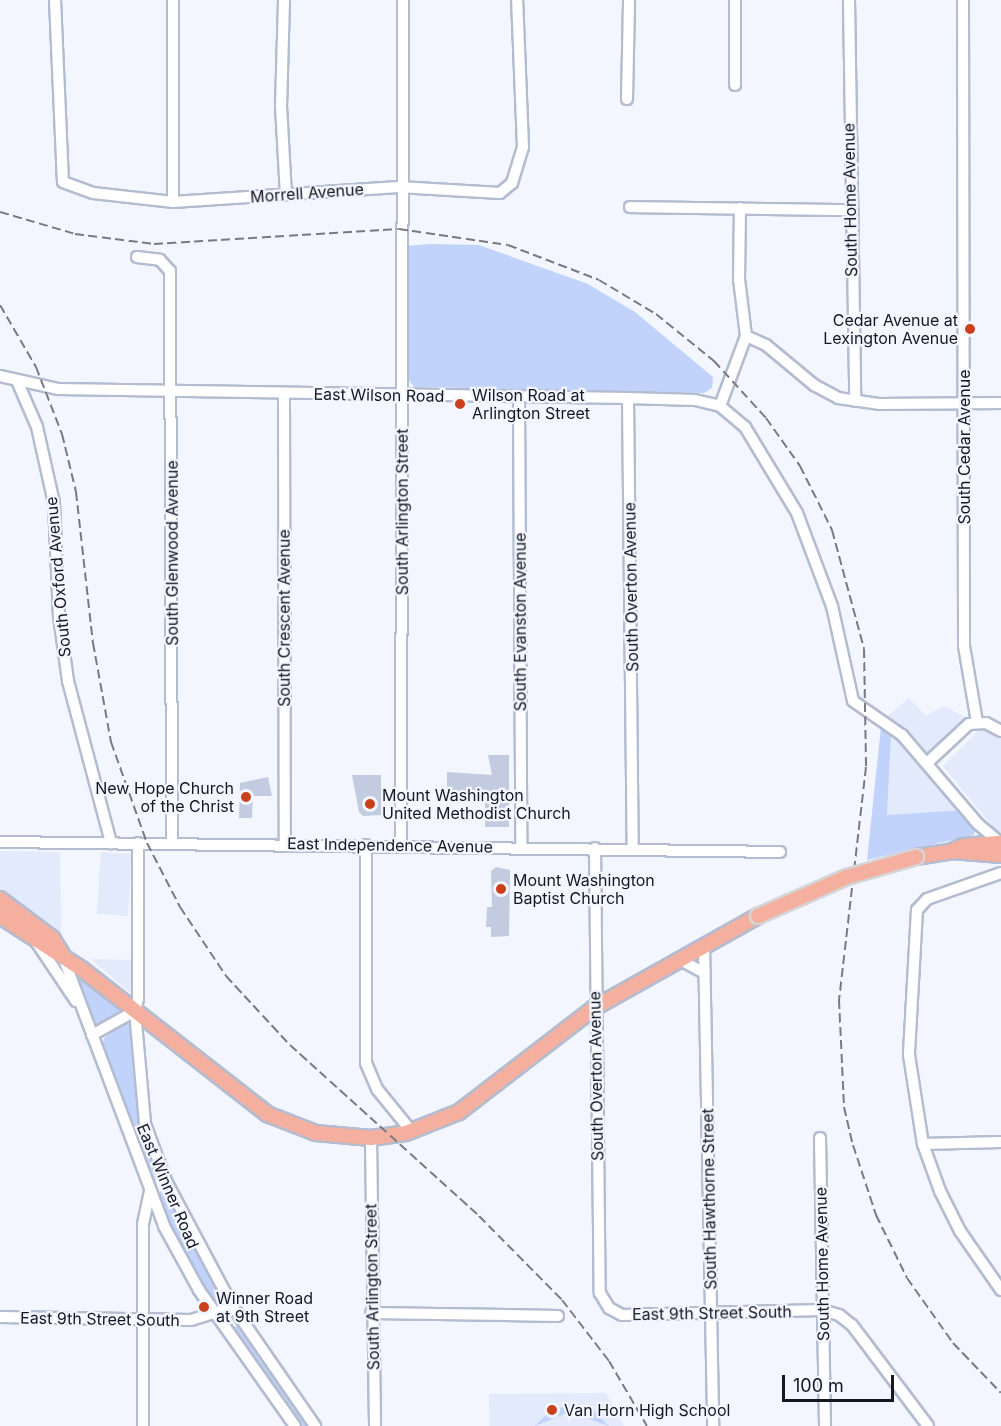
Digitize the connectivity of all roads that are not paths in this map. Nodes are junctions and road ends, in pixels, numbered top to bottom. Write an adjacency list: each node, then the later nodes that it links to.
1 (55, 0): 14 (street, Morrell Avenue)
2 (173, 0): 14 (street)
3 (284, 0): 13 (street)
4 (403, 0): 12 (street, South Arlington Street)
5 (517, 0): 12 (street, Morrell Avenue)
6 (629, 0): 11 (street)
7 (735, 0): 10 (street)
8 (849, 0): 17 (street, South Home Avenue)
9 (963, 0): 27 (street, South Cedar Avenue)
10 (735, 85)
11 (627, 99)
12 (399, 187): 13 (street, Morrell Avenue); 24 (street, South Arlington Street)
13 (286, 195): 14 (street, Morrell Avenue)
14 (173, 202)
15 (630, 207): 16 (street)
16 (740, 208): 17 (street); 19 (street)
17 (850, 210): 28 (street, South Home Avenue)
18 (137, 257): 22 (street, South Glenwood Avenue)
19 (746, 336): 28 (street); 30 (street)
20 (0, 376): 21 (street, East Wilson Road)
21 (18, 383): 22 (street, East Wilson Road); 36 (street, South Oxford Avenue)
22 (172, 392): 23 (street, East Wilson Road); 38 (street, South Glenwood Avenue)
23 (284, 393): 24 (street, East Wilson Road); 39 (street, South Crescent Avenue)
24 (402, 395): 25 (street, East Wilson Road); 43 (street, South Arlington Street)
25 (519, 396): 26 (street, East Wilson Road); 44 (street, South Evanston Avenue)
26 (628, 398): 30 (street, East Wilson Road); 46 (street, South Overton Avenue)
27 (964, 400): 28 (street); 29 (street); 31 (street, South Cedar Avenue)
28 (855, 401)
29 (1001, 403)
30 (720, 406): 33 (street, East Wilson Road)
31 (977, 722): 32 (street); 33 (street)
32 (1001, 731)
33 (927, 763): 34 (street, East Wilson Road)
34 (978, 824): 40 (street, East Wilson Road); 42 (street)
35 (0, 842): 36 (street, East Independence Avenue)
36 (111, 843): 37 (street, East Independence Avenue)
37 (138, 843): 38 (street, East Independence Avenue); 60 (street)
38 (172, 843): 39 (street, East Independence Avenue)
39 (285, 843): 41 (street, East Independence Avenue)
40 (1001, 843): 42 (main road)
41 (366, 844): 43 (street, East Independence Avenue); 62 (street)
42 (970, 844): 47 (main road)
43 (400, 845): 44 (street, East Independence Avenue)
44 (521, 847): 45 (street, East Independence Avenue)
45 (595, 848): 46 (street, East Independence Avenue); 59 (street, South Overton Avenue)
46 (633, 848): 48 (street, East Independence Avenue)
47 (952, 851): 49 (main road); 54 (main road, bridge)
48 (780, 852)
49 (1001, 855)
50 (1001, 873): 66 (street)
51 (0, 899): 52 (main road, East Winner Road)
52 (6, 914): 53 (main road, East Winner Road); 55 (main road, East Winner Road)
53 (38, 943): 55 (main road); 58 (street, East Winner Road)
54 (704, 945): 56 (main road); 57 (street, South Hawthorne Street)
55 (62, 954): 58 (street, East Winner Road); 60 (main road)
56 (679, 959): 57 (street); 59 (main road)
57 (704, 973): 74 (street, South Hawthorne Street)
58 (78, 1003): 61 (street, East Winner Road)
59 (594, 1008): 62 (main road); 70 (street, South Overton Avenue)
60 (135, 1011): 61 (street); 65 (main road); 67 (street, East Winner Road)
61 (92, 1035): 68 (street, East Winner Road)
62 (412, 1132): 65 (main road)
63 (820, 1138): 72 (street, South Home Avenue)
64 (1001, 1142): 66 (street)
65 (371, 1143): 73 (street, South Arlington Street)
66 (923, 1144): 69 (street)
67 (166, 1181): 68 (street); 71 (street, East Winner Road)
68 (149, 1190): 75 (street, East Winner Road); 78 (street)
69 (1001, 1290)
70 (606, 1303): 74 (street, East 9th Street South)
71 (233, 1307): 75 (street, East 9th Street South); 81 (street, East Winner Road)
72 (822, 1310): 74 (street, East 9th Street South); 84 (street, South Home Avenue); 85 (street)
73 (371, 1313): 76 (street); 82 (street, South Arlington Street)
74 (711, 1313): 83 (street, South Hawthorne Street)
75 (216, 1315): 78 (street, East 9th Street South); 80 (street, East Winner Road)
76 (558, 1316)
77 (0, 1317): 78 (street, East 9th Street South)
78 (143, 1320): 79 (street)
79 (143, 1426)
80 (295, 1426)
81 (315, 1426)
82 (375, 1426)
83 (713, 1426)
84 (825, 1426)
85 (928, 1426)

